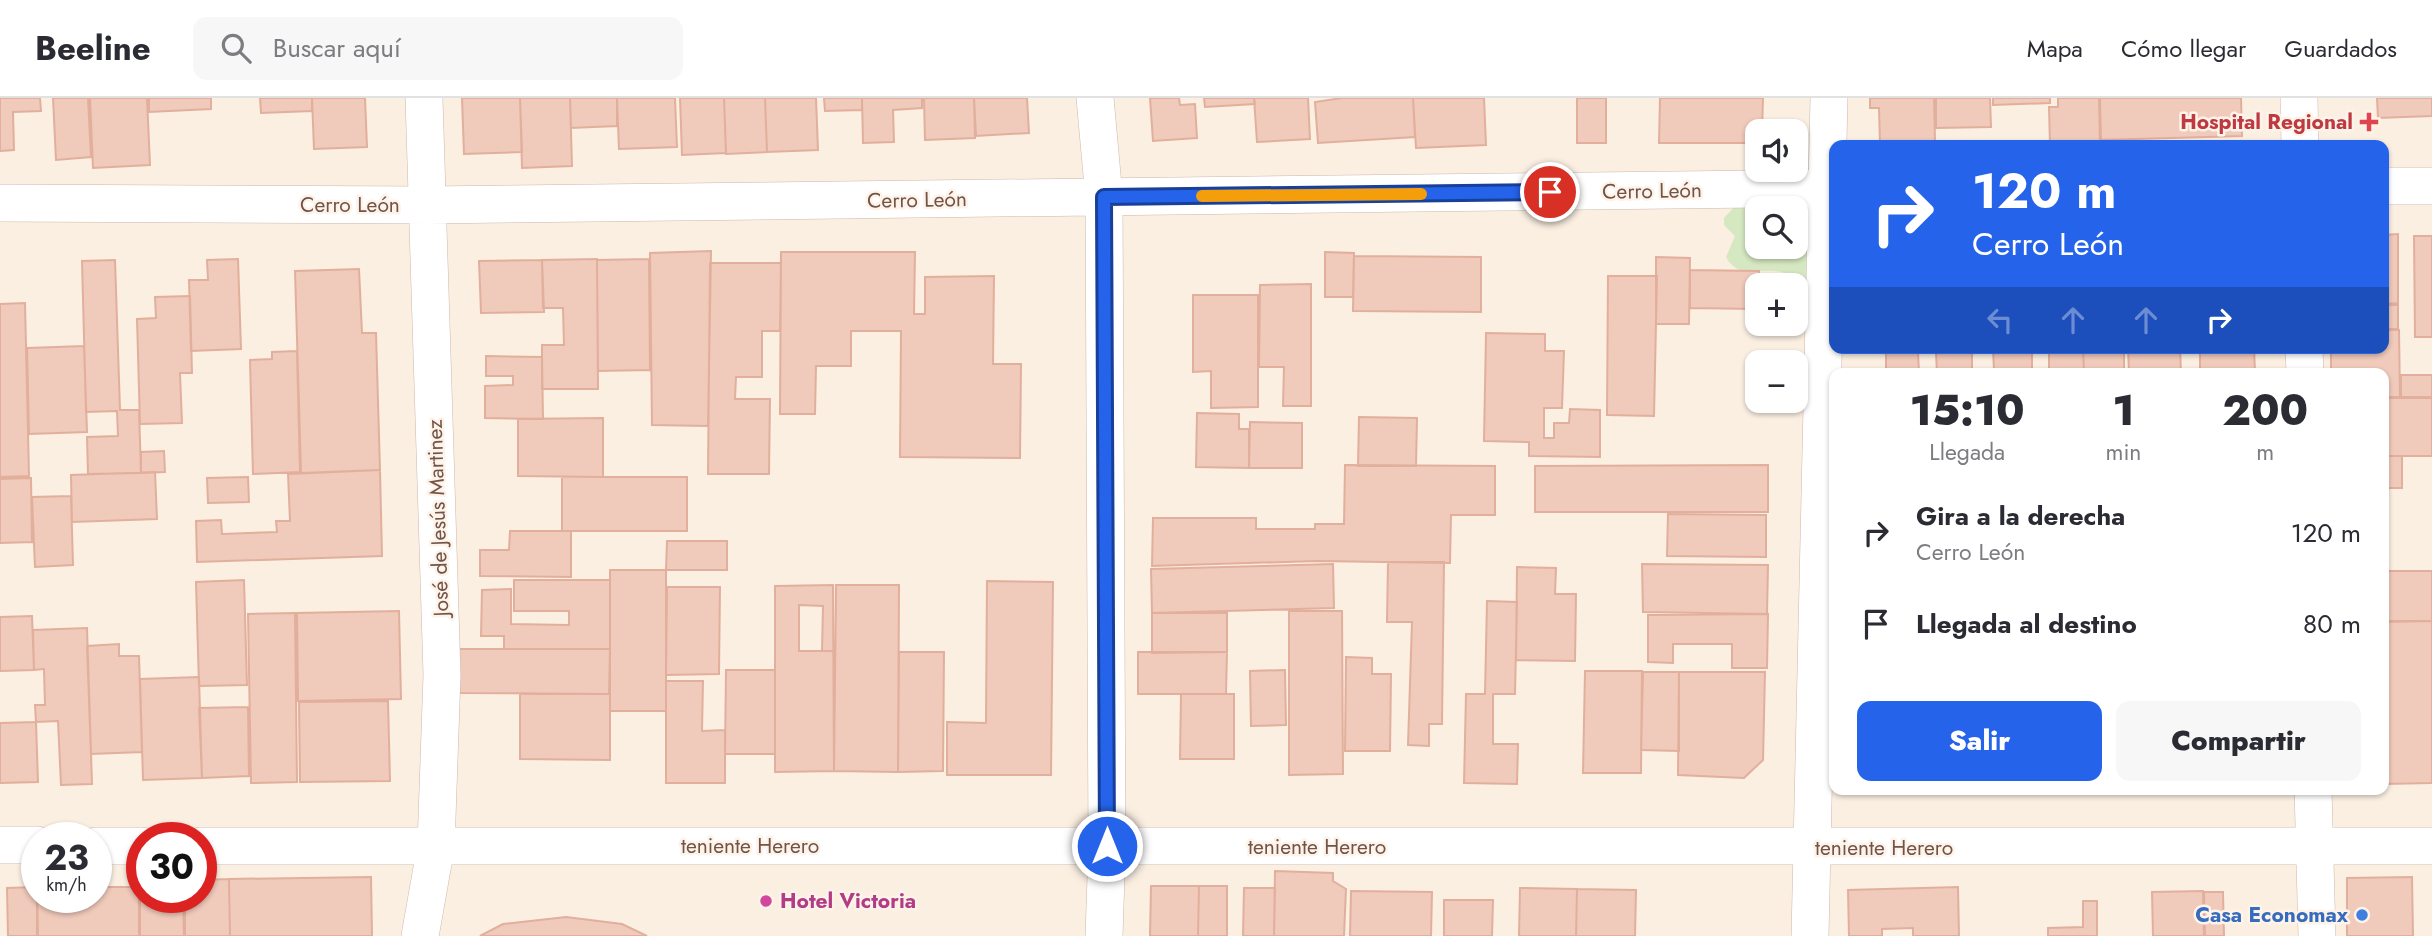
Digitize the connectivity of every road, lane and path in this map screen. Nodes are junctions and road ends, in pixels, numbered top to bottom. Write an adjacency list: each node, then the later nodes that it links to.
1 (424, 98): 12 (street, José de Jesús Martinez)
2 (1095, 98): 10 (street)
3 (1829, 98): 5 (street)
4 (2299, 98): 6 (street)
5 (1830, 140)
6 (2300, 140)
7 (2389, 186): 8 (street)
8 (2432, 186)
9 (1829, 188): 10 (street, Cerro León)
10 (1104, 197): 12 (street, Cerro León); 19 (street)
11 (0, 203): 12 (street, Cerro León)
12 (429, 205): 18 (street, José de Jesús Martinez)
13 (1829, 292): 22 (street)
14 (2313, 795): 21 (street)
15 (0, 845): 16 (street)
16 (21, 845)
17 (217, 846): 18 (street, teniente Herero)
18 (436, 846): 19 (street, teniente Herero); 23 (street, José de Jesús Martinez)
19 (1107, 846): 22 (street, teniente Herero); 24 (street)
20 (2432, 846): 21 (street, teniente Herero)
21 (2315, 847): 22 (street, teniente Herero); 26 (street)
22 (1813, 848): 25 (street)
23 (420, 936)
24 (1104, 936)
25 (1810, 936)
26 (2317, 936)

